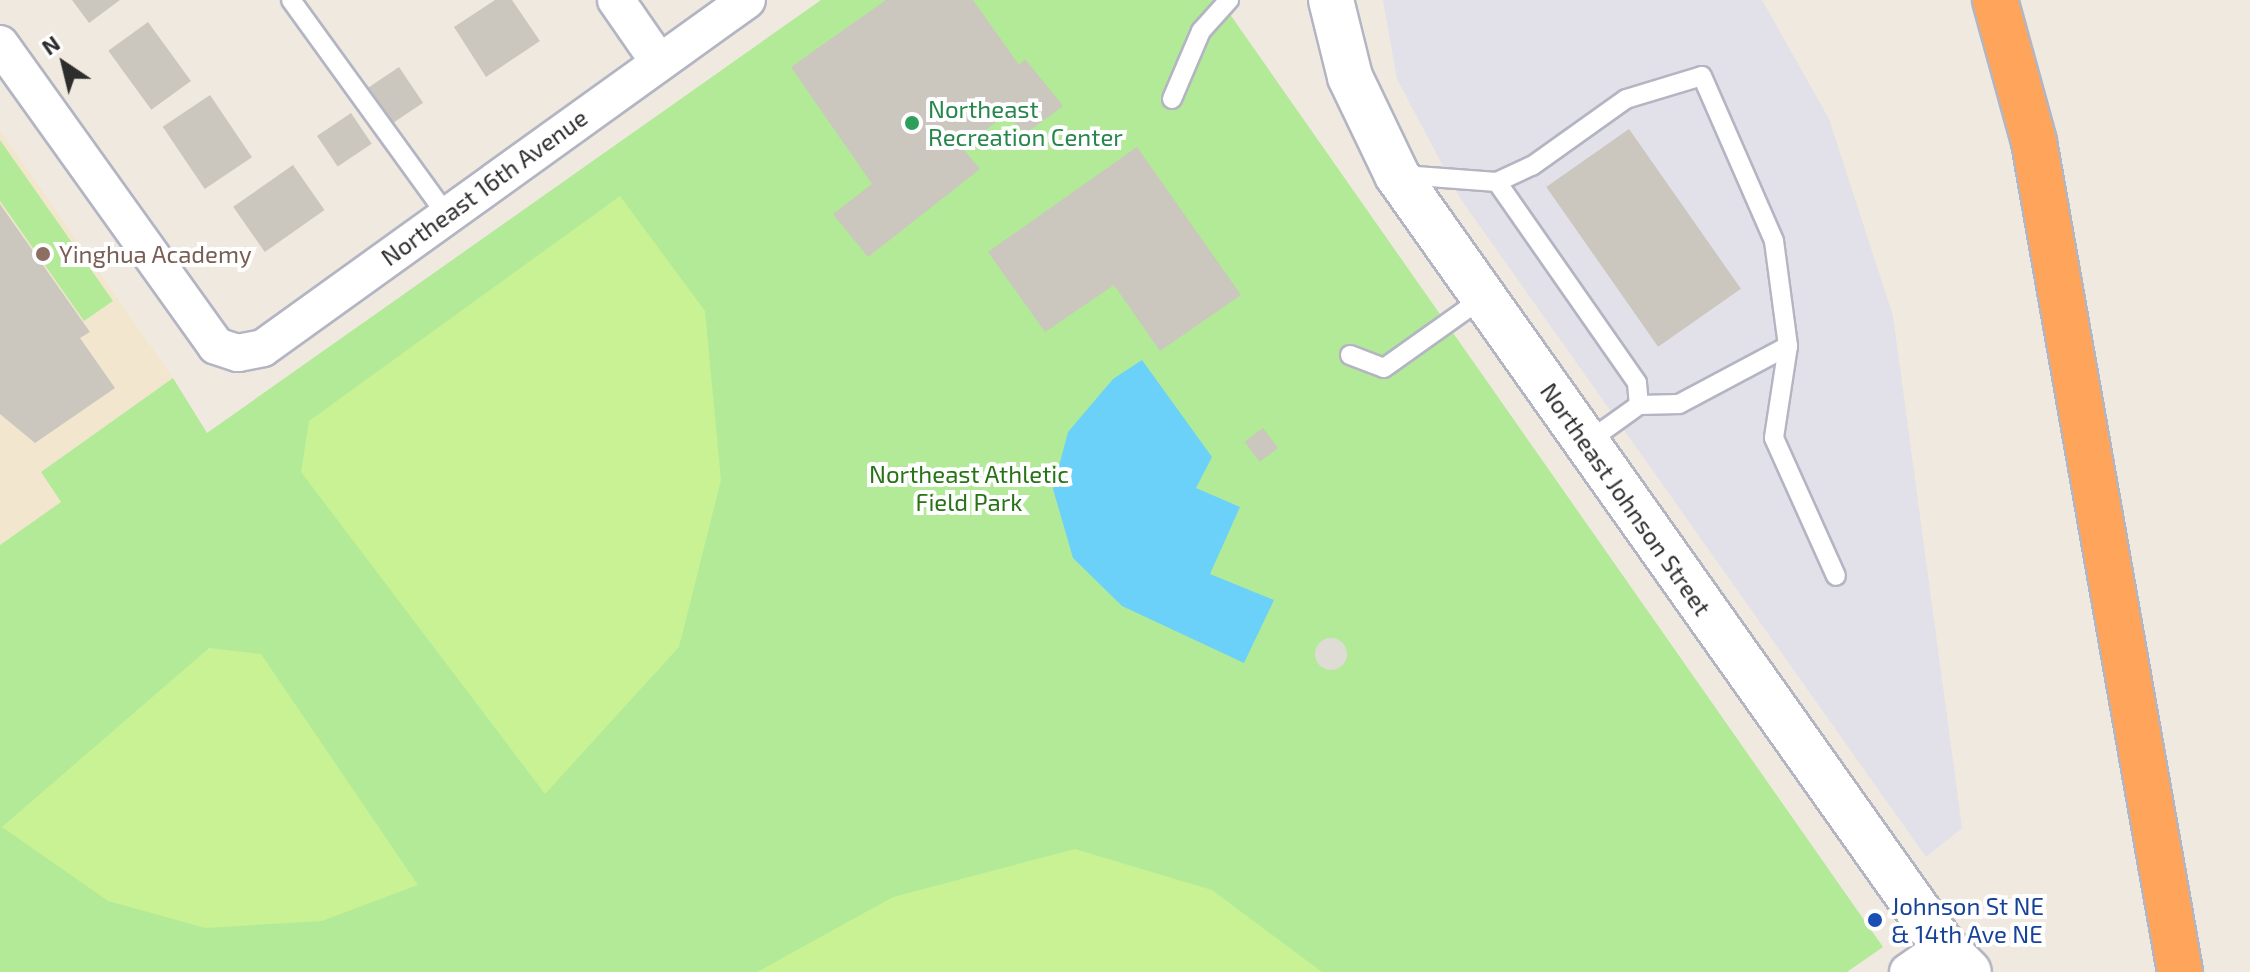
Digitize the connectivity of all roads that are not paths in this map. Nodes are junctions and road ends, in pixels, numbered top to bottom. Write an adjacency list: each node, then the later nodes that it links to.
1 (291, 0): 12 (lane)
2 (616, 0): 8 (street)
3 (747, 0): 8 (street, Northeast 16th Avenue)
4 (1229, 0): 9 (lane)
5 (1331, 0): 10 (street, Northeast Johnson Street)
6 (1995, 0): 21 (highway)
7 (0, 44): 12 (street, Northeast 16th Avenue)
8 (659, 62): 12 (street, Northeast 16th Avenue)
9 (1172, 99)
10 (1397, 175): 11 (lane); 13 (street, Northeast Johnson Street)
11 (1497, 182): 14 (lane); 16 (lane)
12 (446, 214)
13 (1484, 297): 15 (lane); 17 (street, Northeast Johnson Street)
14 (1788, 346): 16 (lane); 18 (lane)
15 (1350, 355)
16 (1639, 405): 17 (lane)
17 (1586, 443): 19 (street, Northeast Johnson Street)
18 (1836, 576)
19 (1956, 960): 20 (street)
20 (1908, 972)
21 (2180, 972)

